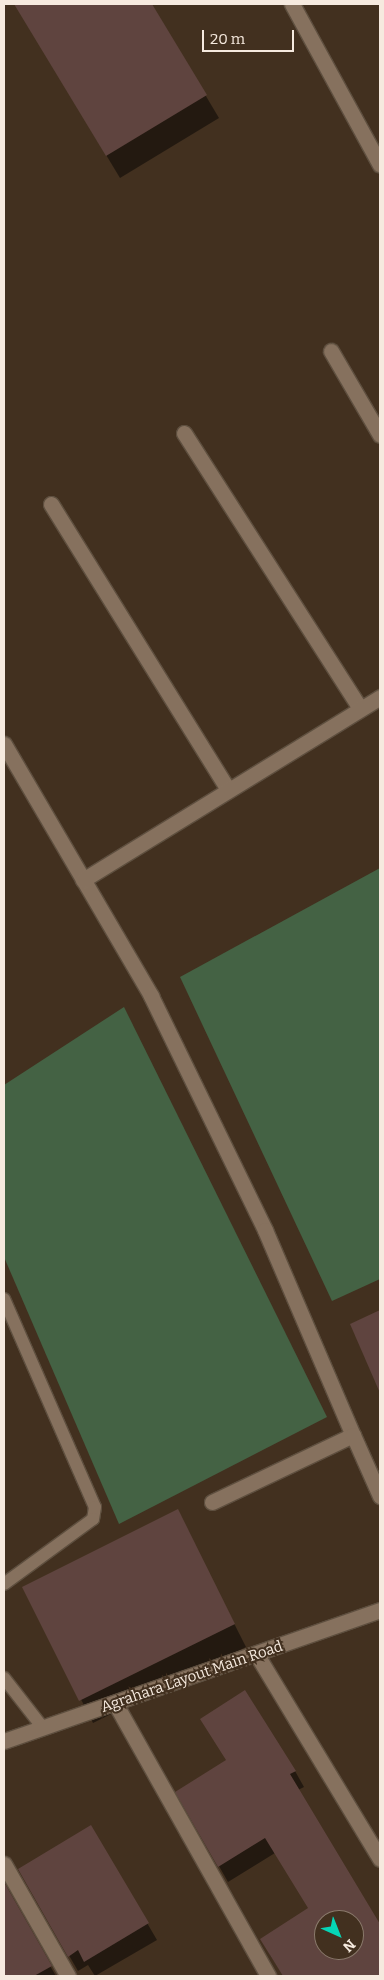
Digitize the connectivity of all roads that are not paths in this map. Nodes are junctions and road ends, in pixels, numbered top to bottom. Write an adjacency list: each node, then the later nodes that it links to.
1 (292, 4): 2 (street)
2 (380, 165)
3 (331, 351): 5 (street)
4 (184, 432): 8 (street)
5 (380, 435)
6 (51, 504): 10 (street)
7 (380, 696): 8 (street)
8 (360, 708): 10 (street)
9 (4, 744): 11 (street)
10 (228, 790): 11 (street)
11 (83, 880): 13 (street)
12 (4, 1299): 16 (lane)
13 (353, 1435): 14 (street); 15 (street)
14 (380, 1496)
15 (212, 1502)
16 (4, 1584)
17 (380, 1610): 18 (street, Agrahara Layout Main Road)
18 (258, 1655): 20 (street, Agrahara Layout Main Road); 23 (street)
19 (4, 1678): 21 (lane)
20 (116, 1703): 21 (street, Agrahara Layout Main Road); 26 (street)
21 (43, 1728): 22 (street, Agrahara Layout Main Road)
22 (4, 1741)
23 (380, 1859)
24 (4, 1864): 25 (street)
25 (68, 1976)
26 (268, 1976)

